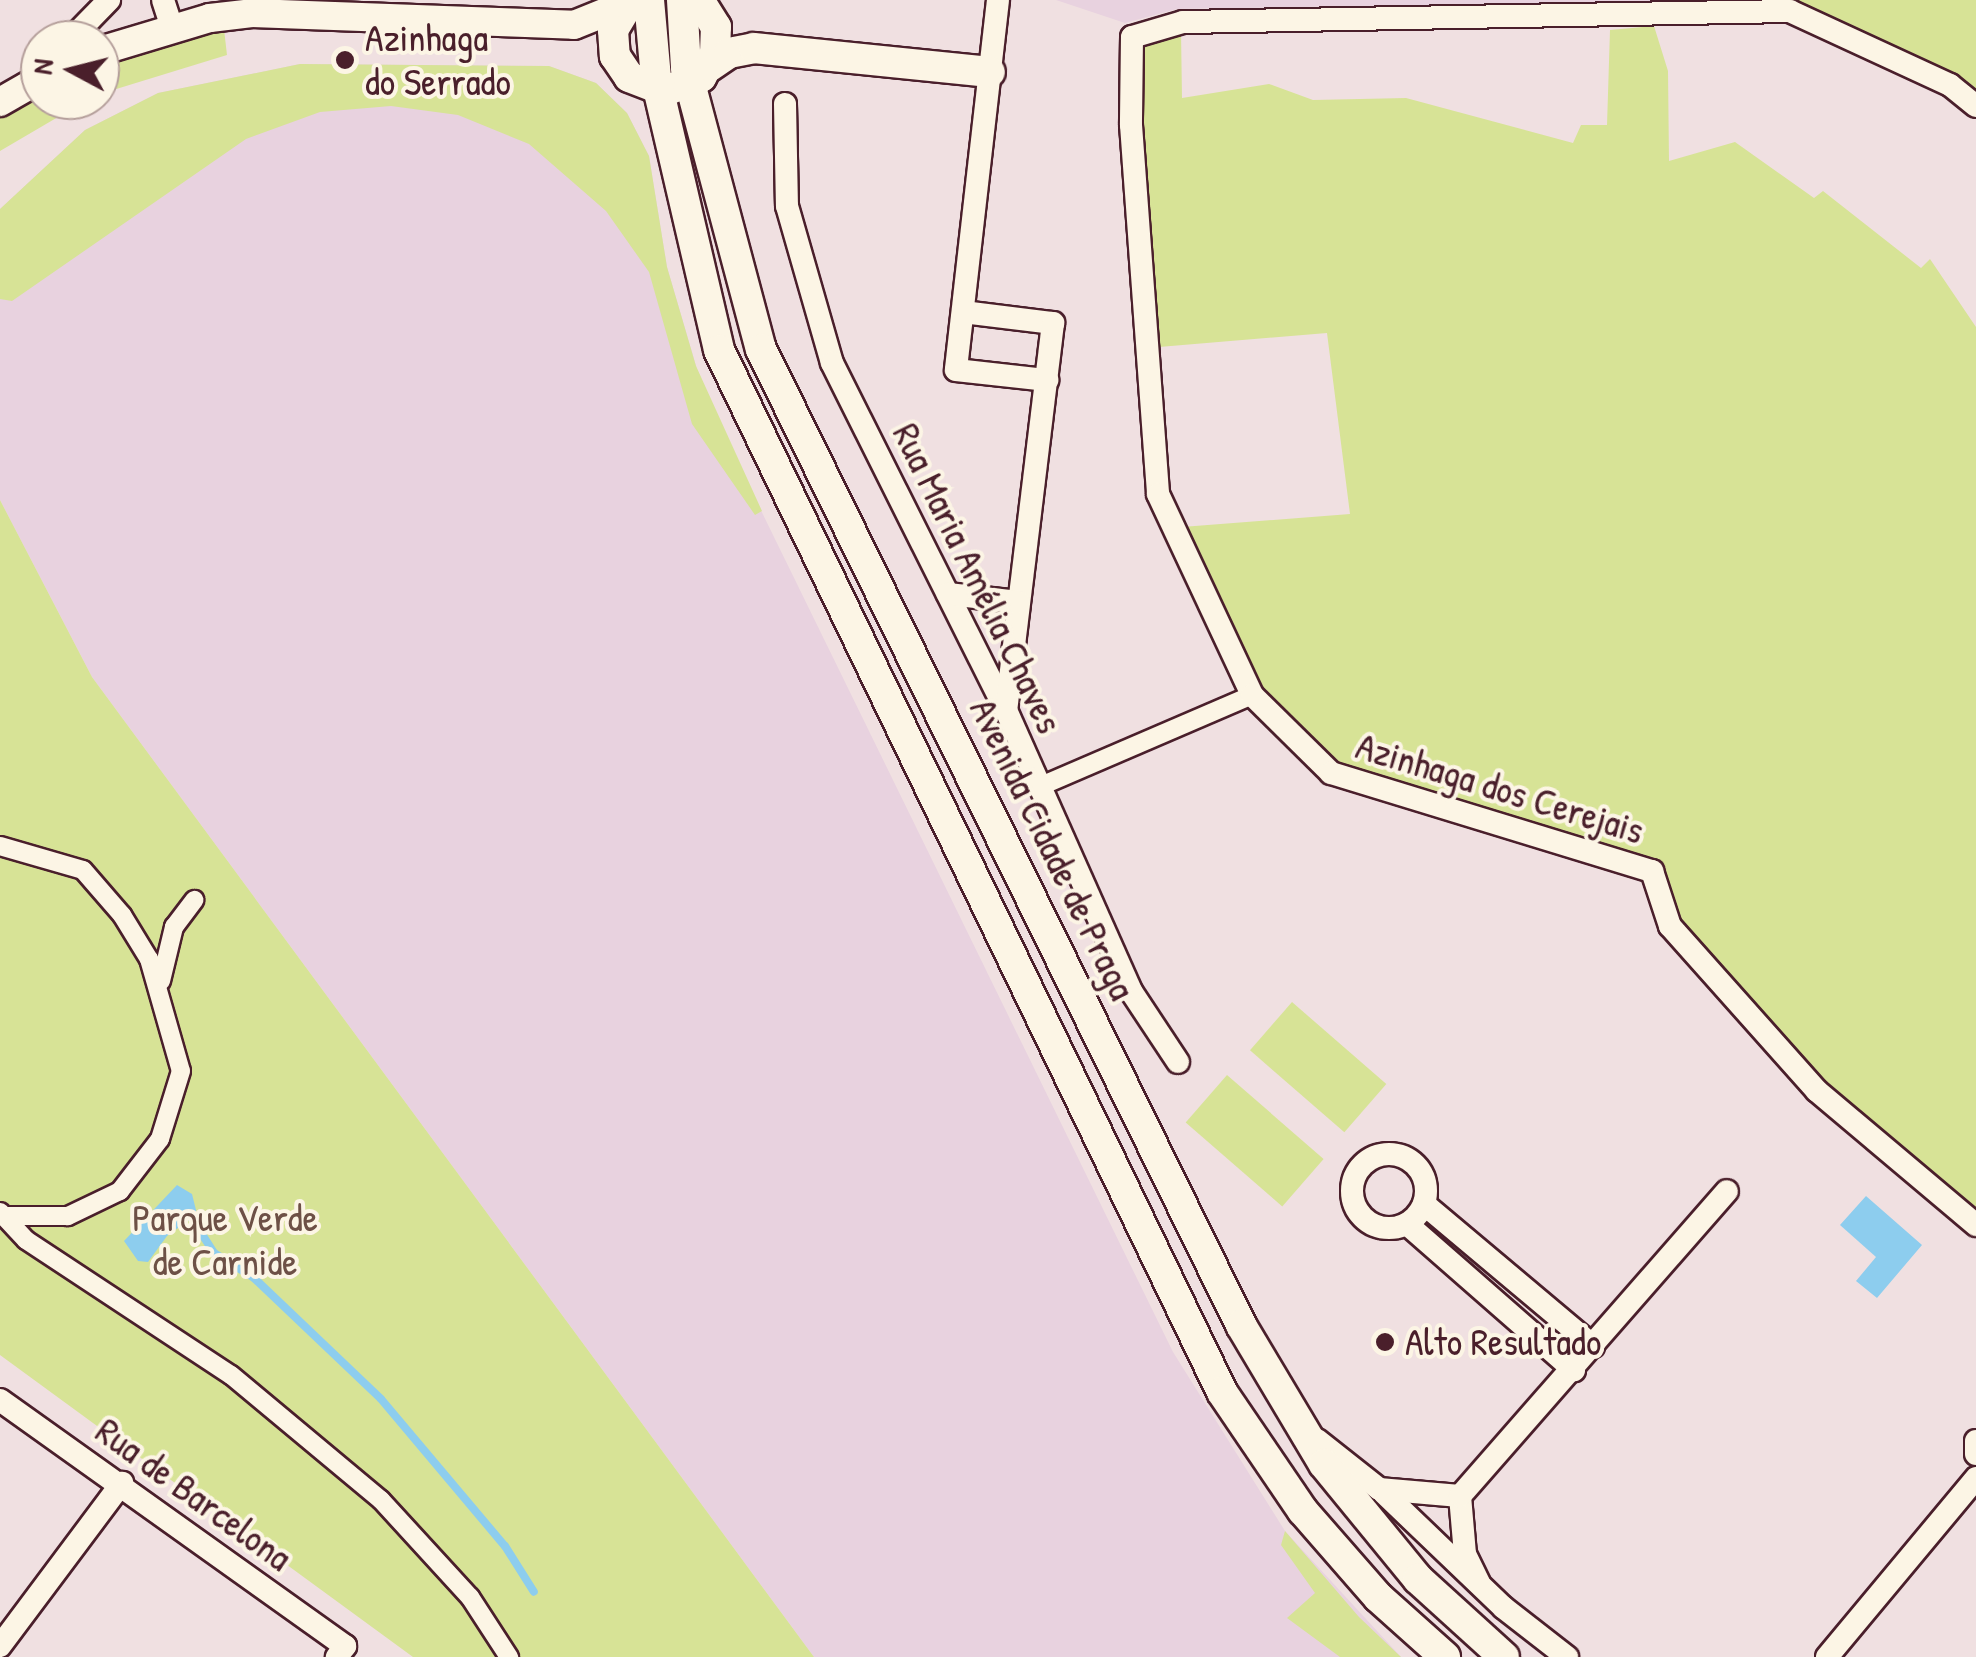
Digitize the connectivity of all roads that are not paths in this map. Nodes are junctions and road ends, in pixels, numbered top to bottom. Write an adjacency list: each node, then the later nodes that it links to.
1 (109, 0): 8 (street)
2 (163, 0): 11 (street)
3 (682, 0): 16 (main road, Avenida Cidade de Praga)
4 (700, 0): 10 (main road)
5 (998, 1): 15 (street)
6 (635, 2): 9 (street); 14 (main road); 17 (main road)
7 (209, 9): 9 (street); 11 (street)
8 (90, 20)
9 (574, 24): 14 (street)
10 (716, 26): 13 (main road); 16 (main road)
11 (172, 28): 12 (street)
12 (120, 45)
13 (754, 48): 15 (main road); 16 (main road)
14 (615, 56): 17 (main road)
15 (990, 72): 20 (street)
16 (700, 76): 17 (main road); 39 (main road, Avenida Cidade de Praga)
17 (658, 90): 50 (main road)
18 (785, 104): 22 (street, Rua Maria Amélia Chaves)
19 (1976, 106): 24 (street, Azinhaga dos Cerejais)
20 (962, 312): 21 (street); 21 (street)
21 (1046, 380): 23 (street)
22 (948, 594): 23 (street); 25 (street, Rua Maria Amélia Chaves)
23 (1019, 602): 25 (street)
24 (1252, 694): 26 (street); 35 (street, Azinhaga dos Cerejais)
25 (1006, 710): 26 (street, Rua Maria Amélia Chaves)
26 (1041, 786): 30 (street, Rua Maria Amélia Chaves)
27 (0, 846): 29 (street)
28 (194, 900): 29 (street)
29 (160, 992): 33 (street)
30 (1178, 1062)
31 (1727, 1191): 36 (street)
32 (1424, 1204): 34 (street); 34 (street); 36 (street)
33 (2, 1214): 49 (street)
34 (1407, 1224): 37 (street)
35 (1976, 1225)
36 (1592, 1346): 37 (street)
37 (1574, 1370): 45 (street)
38 (0, 1400): 43 (street, Rua de Barcelona)
39 (1304, 1430): 44 (street); 51 (main road, Avenida Cidade de Praga)
40 (1976, 1441): 41 (street)
41 (1976, 1454)
42 (1976, 1478): 53 (street)
43 (122, 1484): 47 (street); 48 (street, Rua de Barcelona)
44 (1379, 1489): 45 (street); 46 (street)
45 (1460, 1496): 46 (street)
46 (1478, 1583): 52 (street)
47 (0, 1646)
48 (341, 1651)
49 (508, 1657)
50 (1445, 1657)
51 (1504, 1657)
52 (1567, 1657)
53 (1826, 1657)

